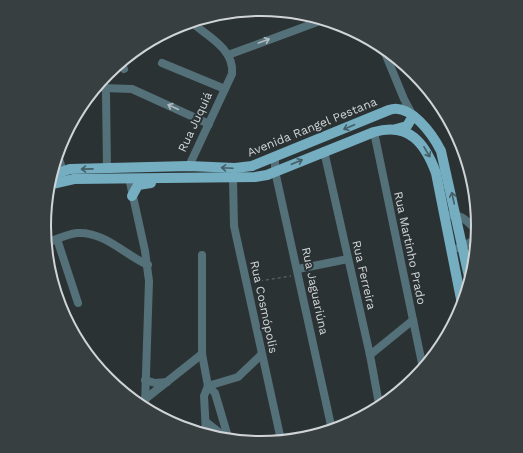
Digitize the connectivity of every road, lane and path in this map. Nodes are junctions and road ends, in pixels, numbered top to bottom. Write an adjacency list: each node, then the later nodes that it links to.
1 (315, 23): 3 (street, one-way to 1)
2 (196, 26): 3 (street)
3 (228, 55): 7 (street, Rua Juquiá)
4 (387, 57): 9 (street)
5 (162, 63): 7 (street)
6 (103, 88): 12 (street, one-way to 6)
7 (225, 89): 12 (street, Rua Juquiá)
8 (106, 94): 19 (street)
9 (404, 99): 10 (street); 11 (street)
10 (393, 109): 11 (main road, Avenida Rangel Pestana); 16 (main road, Avenida Rangel Pestana, one-way to 16)
11 (413, 116): 13 (main road); 27 (main road, Avenida Rangel Pestana, one-way to 11)
12 (209, 124): 17 (street, Rua Juquiá)
13 (396, 129): 14 (main road); 28 (main road, one-way to 28)
14 (374, 132): 15 (main road); 43 (street, Rua Martinho Prado)
15 (324, 151): 20 (main road, one-way to 15); 36 (street, Rua Ferreira)
16 (275, 157): 17 (main road, Avenida Rangel Pestana, one-way to 17); 20 (street, Rua Jaguariúna)
17 (189, 166): 18 (main road, Rua Juquiá); 23 (main road)
18 (140, 167): 19 (main road, Rua Juquiá); 22 (main road)
19 (107, 169): 21 (main road, Rua Juquiá, one-way to 21)
20 (275, 171): 24 (main road); 39 (street, Rua Jaguariúna)
21 (59, 172)
22 (129, 178): 23 (main road); 25 (main road); 26 (street)
23 (176, 178): 24 (main road); 26 (main road)
24 (233, 179): 40 (street, Rua Cosmópolis)
25 (55, 183)
26 (132, 196): 37 (street)
27 (456, 215): 28 (street); 29 (street); 33 (main road, Avenida Rangel Pestana)
28 (444, 218): 34 (main road)
29 (472, 226)
30 (57, 239): 31 (street); 37 (street); 42 (street)
31 (51, 241)
32 (472, 241): 33 (street)
33 (462, 247): 34 (street); 38 (main road, Avenida Rangel Pestana)
34 (450, 248): 41 (main road)
35 (202, 255): 44 (street)
36 (348, 259): 39 (street); 46 (street, Rua Ferreira)
37 (148, 265): 48 (street)
38 (467, 270)
39 (298, 271): 40 (path); 56 (street, Rua Jaguariúna)
40 (246, 283): 45 (street, Rua Cosmópolis)
41 (460, 297)
42 (78, 303)
43 (413, 320): 46 (street); 47 (street, Rua Martinho Prado)
44 (202, 354): 49 (street); 50 (street)
45 (261, 355): 50 (street); 60 (street, Rua Cosmópolis)
46 (370, 355): 53 (street, Rua Ferreira)
47 (423, 362)
48 (145, 380): 49 (street); 51 (street)
49 (167, 382): 52 (street)
50 (208, 386): 54 (street); 55 (street)
51 (144, 401)
52 (145, 402)
53 (379, 402)
54 (223, 420): 58 (street); 59 (street)
55 (206, 422): 57 (street); 58 (street)
56 (331, 425)
57 (206, 430)
58 (214, 432)
59 (226, 434)
60 (280, 436)

